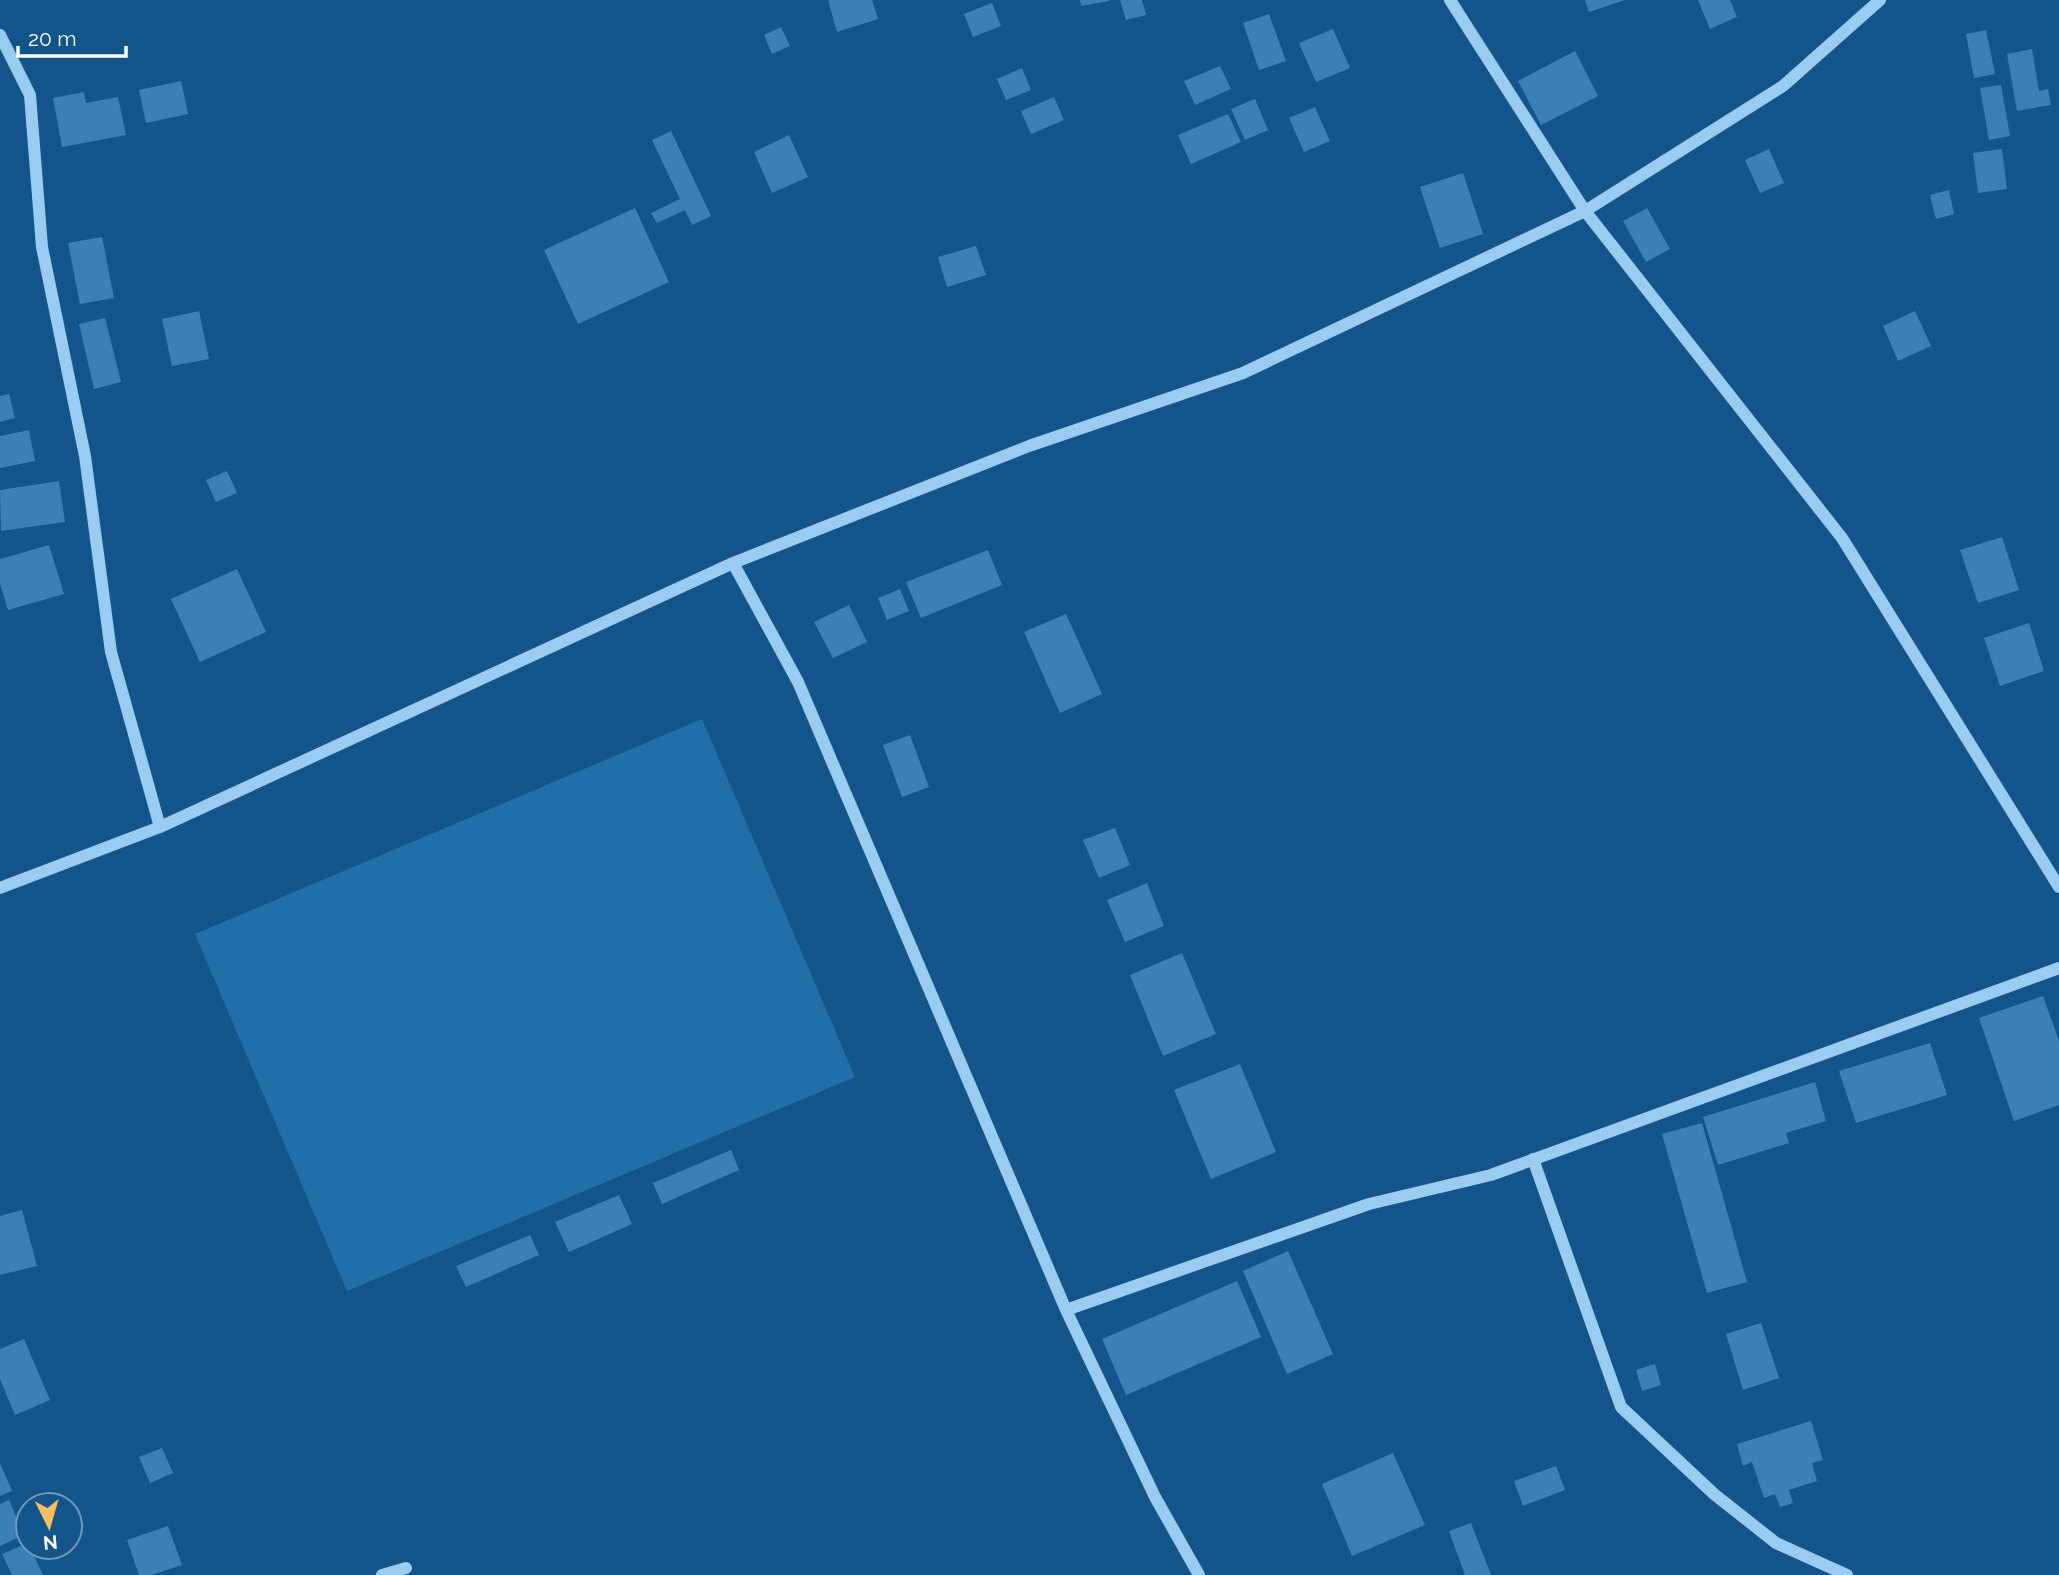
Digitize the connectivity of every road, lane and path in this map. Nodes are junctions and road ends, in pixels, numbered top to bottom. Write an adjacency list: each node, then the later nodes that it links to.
1 (1450, 0): 4 (street)
2 (1880, 0): 4 (street)
3 (0, 35): 6 (street)
4 (1585, 211): 5 (street); 7 (street)
5 (733, 563): 6 (street); 11 (street)
6 (160, 827): 8 (street)
7 (2059, 887)
8 (0, 888)
9 (2059, 968): 10 (street)
10 (1533, 1159): 11 (street); 15 (street)
11 (1066, 1310): 14 (street)
12 (406, 1568): 13 (street)
13 (382, 1575)
14 (1199, 1575)
15 (1847, 1575)

